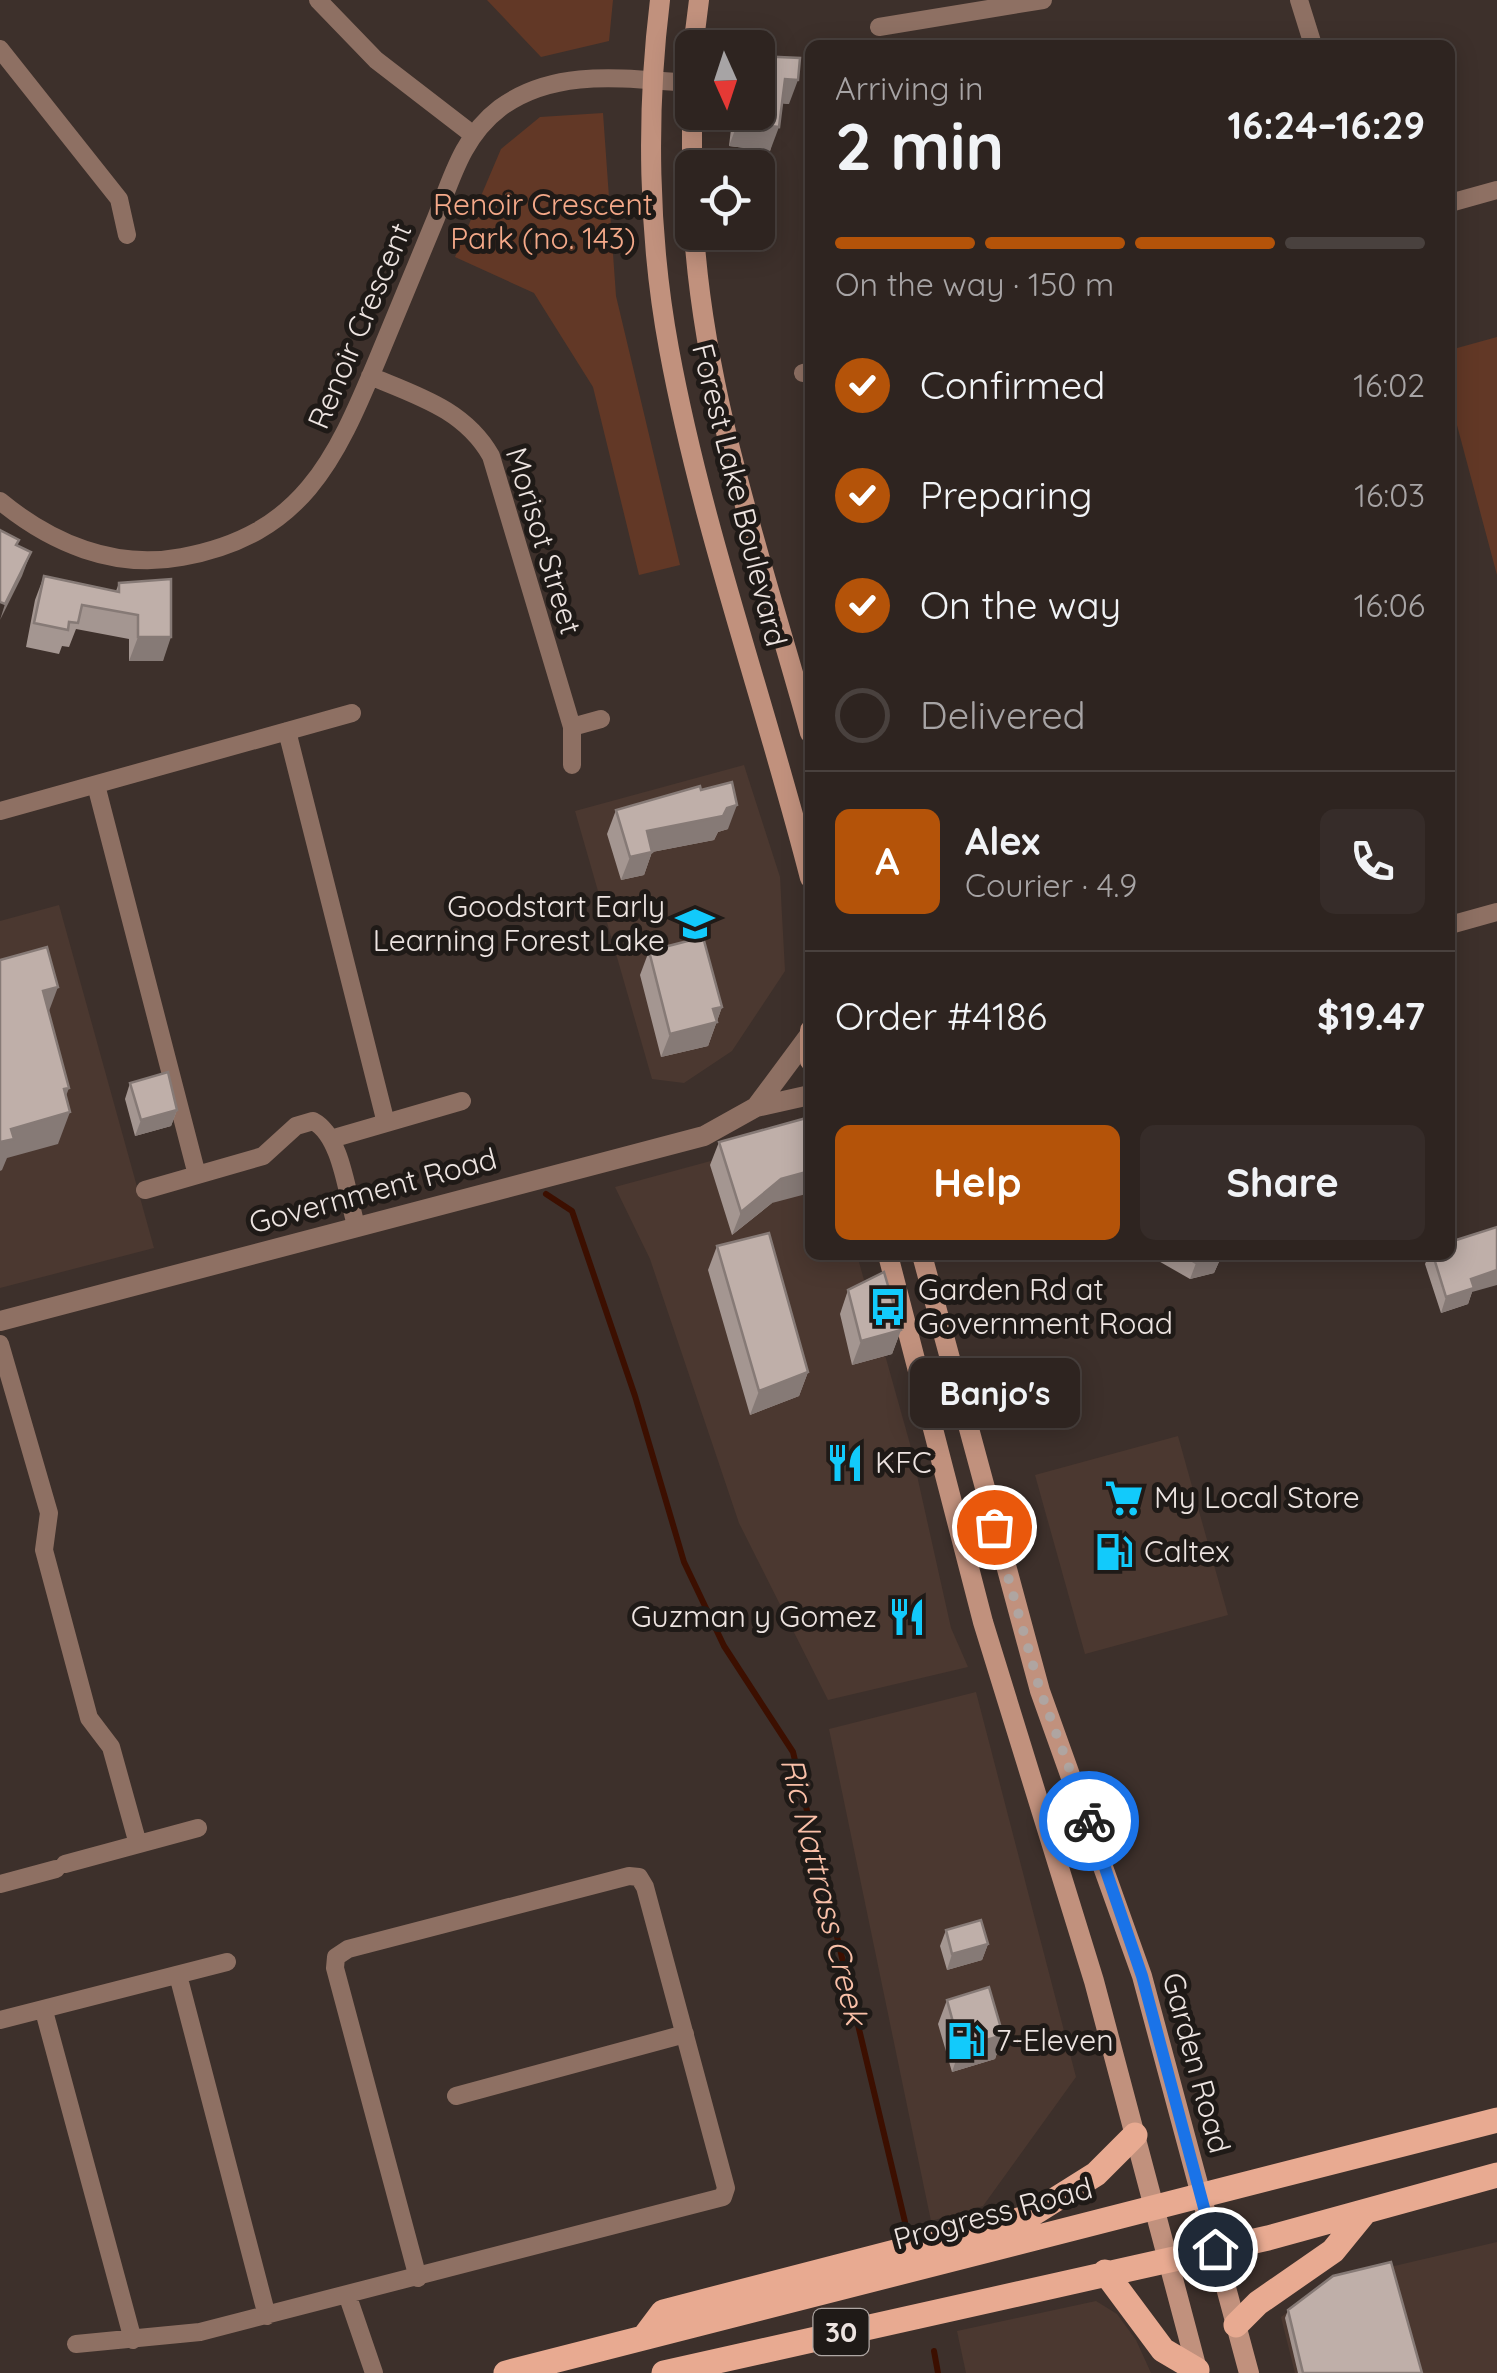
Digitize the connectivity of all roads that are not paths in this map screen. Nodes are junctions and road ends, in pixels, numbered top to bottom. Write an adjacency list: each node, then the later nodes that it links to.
1 (318, 0): 12 (street)
2 (660, 0): 10 (main road, Forest Lake Boulevard)
3 (699, 0): 7 (main road)
4 (1043, 0): 6 (street)
5 (1299, 0): 8 (street)
6 (879, 26)
7 (696, 30)
8 (1311, 40)
9 (0, 49): 15 (street)
10 (653, 81): 11 (street, Renoir Crescent); 12 (street, Renoir Crescent); 27 (main road, Forest Lake Boulevard)
11 (675, 82)
12 (472, 134): 17 (street, Renoir Crescent)
13 (1497, 190): 14 (street)
14 (1455, 201)
15 (127, 235)
16 (696, 250): 20 (main road, Forest Lake Boulevard)
17 (370, 376): 18 (street, Renoir Crescent); 22 (street, Morisot Street)
18 (0, 501)
19 (352, 712): 23 (street)
20 (805, 715)
21 (600, 719): 22 (street)
22 (572, 727): 24 (street, Morisot Street)
23 (287, 731): 25 (street); 34 (street)
24 (572, 765)
25 (96, 785): 26 (street); 36 (street)
26 (0, 811)
27 (805, 860)
28 (1497, 912): 29 (street)
29 (1455, 924)
30 (805, 1040): 33 (street, Government Road)
31 (805, 1096): 33 (street, Government Road)
32 (462, 1101): 34 (street)
33 (756, 1108): 38 (street, Government Road)
34 (386, 1123): 35 (street)
35 (331, 1140): 36 (street); 38 (street)
36 (197, 1175): 37 (street)
37 (146, 1190)
38 (356, 1225): 41 (street, Government Road)
39 (889, 1260): 53 (main road)
40 (923, 1260): 55 (main road, Garden Road)
41 (0, 1321)
42 (0, 1344): 44 (street)
43 (198, 1828): 44 (street)
44 (138, 1844): 45 (street)
45 (0, 1884)
46 (227, 1962): 47 (street)
47 (178, 1975): 48 (street); 63 (street)
48 (44, 2011): 49 (street); 66 (street)
49 (0, 2020)
50 (685, 2034): 51 (street); 61 (street); 61 (street)
51 (456, 2096)
52 (1497, 2120): 55 (main road, Progress Road / 30)
53 (1135, 2135): 56 (main road); 65 (main road)
54 (1497, 2175): 57 (main road, 30)
55 (1200, 2193): 56 (main road, Progress Road / 30); 58 (main road, Garden Road)
56 (1154, 2206): 59 (main road); 65 (main road, Progress Road / 30)
57 (1364, 2213): 58 (main road, 30); 64 (main road)
58 (1215, 2249): 59 (main road, 30); 64 (main road, Garden Road)
59 (1168, 2258): 60 (main road, 30); 68 (main road)
60 (1105, 2272): 68 (main road); 71 (main road, 30)
61 (418, 2278): 62 (street)
62 (348, 2298): 63 (street); 69 (street)
63 (267, 2316): 66 (street)
64 (1236, 2325): 72 (main road, Garden Road)
65 (645, 2336): 70 (main road, Progress Road / 30)
66 (133, 2340): 67 (street)
67 (76, 2344)
68 (1198, 2371)
69 (374, 2373)
70 (506, 2373)
71 (664, 2373)
72 (1249, 2373)

